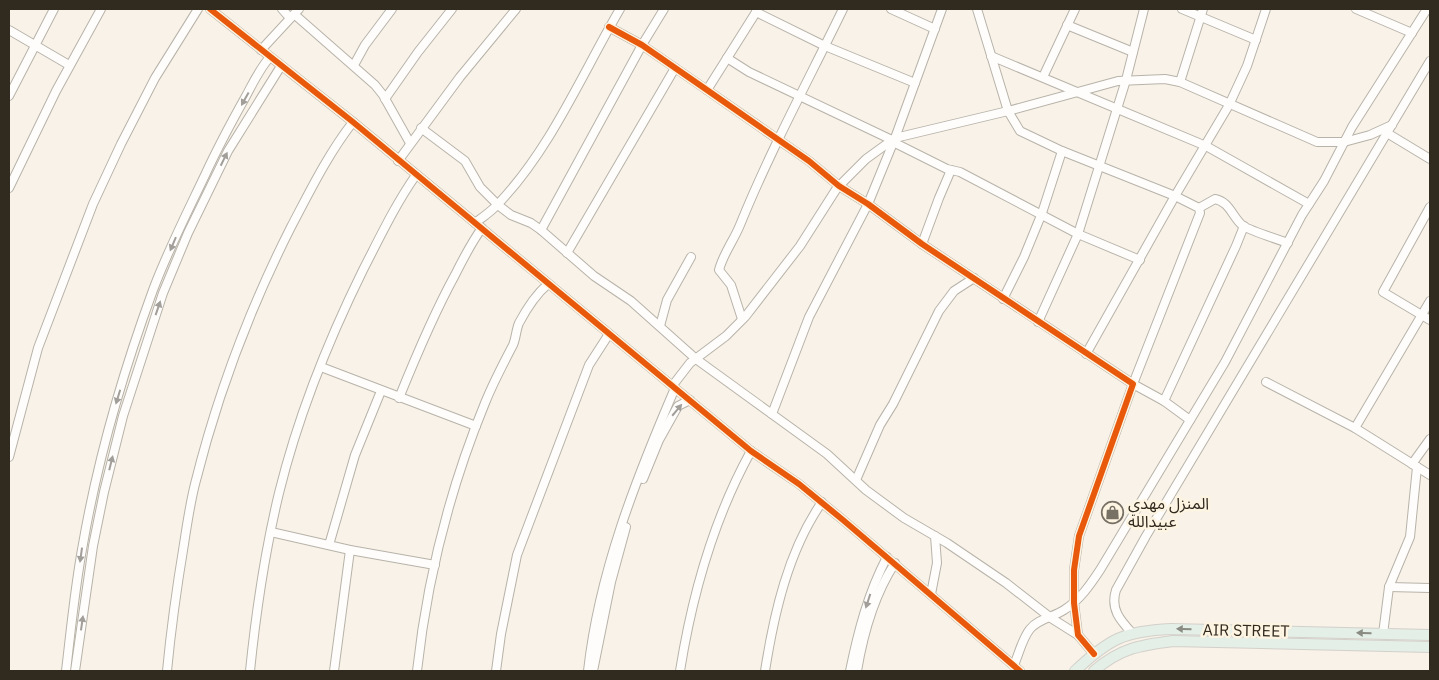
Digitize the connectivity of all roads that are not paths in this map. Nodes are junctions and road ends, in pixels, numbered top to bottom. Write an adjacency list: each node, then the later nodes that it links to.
1 (55, 9): 2 (street); 32 (street)
2 (60, 9)
3 (101, 9): 41 (street)
4 (198, 9): 118 (street)
5 (210, 9): 35 (street)
6 (282, 9): 24 (street)
7 (392, 9): 42 (street)
8 (452, 9): 53 (street)
9 (516, 9): 59 (street)
10 (620, 9): 27 (street)
11 (664, 9): 33 (street)
12 (843, 9): 34 (street)
13 (890, 9): 28 (street)
14 (942, 9): 28 (street)
15 (977, 9): 37 (street)
16 (1075, 9): 26 (street)
17 (1144, 9): 36 (street)
18 (1182, 9): 25 (street)
19 (1203, 9): 25 (street)
20 (1266, 9): 31 (street)
21 (1356, 9): 30 (street)
22 (1427, 9): 30 (street)
23 (757, 10): 34 (street); 39 (street)
24 (294, 14): 35 (street); 42 (street)
25 (1201, 18): 31 (street); 47 (street)
26 (1067, 25): 36 (street); 45 (street)
27 (609, 27): 33 (street); 76 (street)
28 (935, 28): 48 (street)
29 (9, 30): 32 (street)
30 (1412, 33): 63 (street)
31 (1256, 40): 54 (street)
32 (35, 44): 41 (street); 52 (street)
33 (642, 45): 44 (street); 85 (street)
34 (825, 46): 48 (street); 51 (street)
35 (261, 50): 38 (street)
36 (1133, 52): 46 (street)
37 (992, 56): 45 (street); 56 (street)
38 (270, 57): 43 (street); 142 (street, one-way to 142)
39 (727, 58): 49 (street); 51 (street)
40 (1430, 61): 58 (street)
41 (69, 65): 72 (street)
42 (354, 65): 53 (street)
43 (281, 66): 57 (street); 143 (street, one-way to 43)
44 (675, 68): 49 (street); 89 (street)
45 (1043, 77): 50 (street)
46 (1126, 80): 47 (street); 50 (street); 55 (street)
47 (1180, 82): 54 (street)
48 (915, 83): 62 (street)
49 (707, 90): 61 (street)
50 (1077, 92): 55 (street); 56 (street)
51 (800, 95): 61 (street); 62 (street)
52 (9, 96)
53 (385, 99): 64 (street)
54 (1230, 105): 63 (street); 65 (street)
55 (1117, 108): 65 (street); 69 (street)
56 (1008, 111): 62 (street); 66 (street)
57 (353, 122): 68 (street); 144 (street)
58 (1392, 125): 60 (street); 63 (street)
59 (421, 128): 64 (street); 76 (street)
60 (1387, 133): 67 (street); 135 (street)
61 (777, 140): 73 (street); 97 (street)
62 (893, 140): 70 (street); 73 (street); 77 (street)
63 (1344, 142): 78 (street)
64 (410, 143): 68 (street)
65 (1206, 146): 75 (street); 78 (street)
66 (1062, 151): 69 (street); 81 (street)
67 (1430, 159)
68 (398, 161): 71 (street)
69 (1098, 165): 75 (street); 86 (street)
70 (951, 170): 81 (street); 88 (street)
71 (416, 175): 82 (street); 104 (street)
72 (11, 176): 74 (street)
73 (839, 186): 77 (street); 97 (street)
74 (9, 188)
75 (1175, 196): 80 (street); 91 (street)
76 (498, 204): 82 (street); 85 (street)
77 (868, 204): 88 (street); 112 (street)
78 (1309, 204): 87 (street)
79 (1430, 207): 96 (street)
80 (1199, 208): 83 (street); 106 (street)
81 (1042, 214): 86 (street); 94 (street)
82 (475, 223): 84 (street)
83 (1244, 226): 87 (street); 111 (street)
84 (482, 228): 93 (street); 109 (street)
85 (541, 230): 89 (street)
86 (1078, 234): 91 (street); 99 (street)
87 (1288, 243): 113 (street)
88 (922, 244): 92 (street)
89 (567, 253): 100 (street)
90 (691, 257): 100 (street)
91 (1140, 260): 102 (street)
92 (974, 278): 94 (street); 121 (street)
93 (548, 284): 101 (street); 114 (street)
94 (1003, 299): 99 (street)
95 (1430, 301): 96 (street)
96 (1422, 315): 98 (street); 115 (street)
97 (742, 319): 103 (street)
98 (1430, 320)
99 (1038, 322): 102 (street)
100 (660, 326): 103 (street)
101 (609, 334): 107 (street); 148 (street)
102 (1086, 354): 106 (street)
103 (696, 359): 107 (street); 112 (street)
104 (321, 367): 108 (street); 123 (street)
105 (1266, 382): 115 (street)
106 (1133, 384): 111 (street); 133 (street)
107 (674, 387): 110 (street); 149 (street)
108 (381, 391): 109 (street); 125 (street)
109 (400, 398): 114 (street)
110 (690, 400): 117 (street); 150 (street, one-way to 110)
111 (1164, 401): 113 (street)
112 (772, 414): 121 (street)
113 (1190, 420): 133 (street)
114 (476, 426): 129 (street)
115 (1355, 428): 119 (street)
116 (1430, 439): 119 (street)
117 (751, 451): 122 (street); 151 (street)
118 (9, 458)
119 (1415, 466): 120 (street); 130 (street)
120 (1430, 475)
121 (856, 480): 124 (street)
122 (822, 502): 127 (street); 152 (street)
123 (271, 532): 125 (street); 145 (street)
124 (935, 536): 132 (street); 134 (street)
125 (329, 545): 126 (street)
126 (350, 550): 129 (street); 146 (street)
127 (887, 557): 128 (street); 153 (street, one-way to 153)
128 (895, 563): 132 (street); 154 (street)
129 (435, 565): 147 (street)
130 (1389, 587): 131 (street); 136 (street)
131 (1430, 588)
132 (931, 594): 141 (street)
133 (1074, 603): 134 (street); 137 (street)
134 (1051, 618): 137 (street); 141 (street)
135 (1132, 633): 136 (main road, AIR STREET, one-way to 135); 140 (main road, AIR STREET)
136 (1383, 634): 138 (main road, AIR STREET)
137 (1078, 635): 140 (street)
138 (1430, 635)
139 (1430, 647): 156 (main road, AIR STREET)
140 (1094, 654): 155 (main road, AIR STREET)
141 (1017, 668)
142 (66, 671)
143 (75, 671)
144 (167, 671)
145 (250, 671)
146 (334, 671)
147 (418, 671)
148 (496, 671)
149 (588, 671)
150 (593, 671)
151 (680, 671)
152 (765, 671)
153 (850, 671)
154 (857, 671)
155 (1074, 671)
156 (1094, 671)

